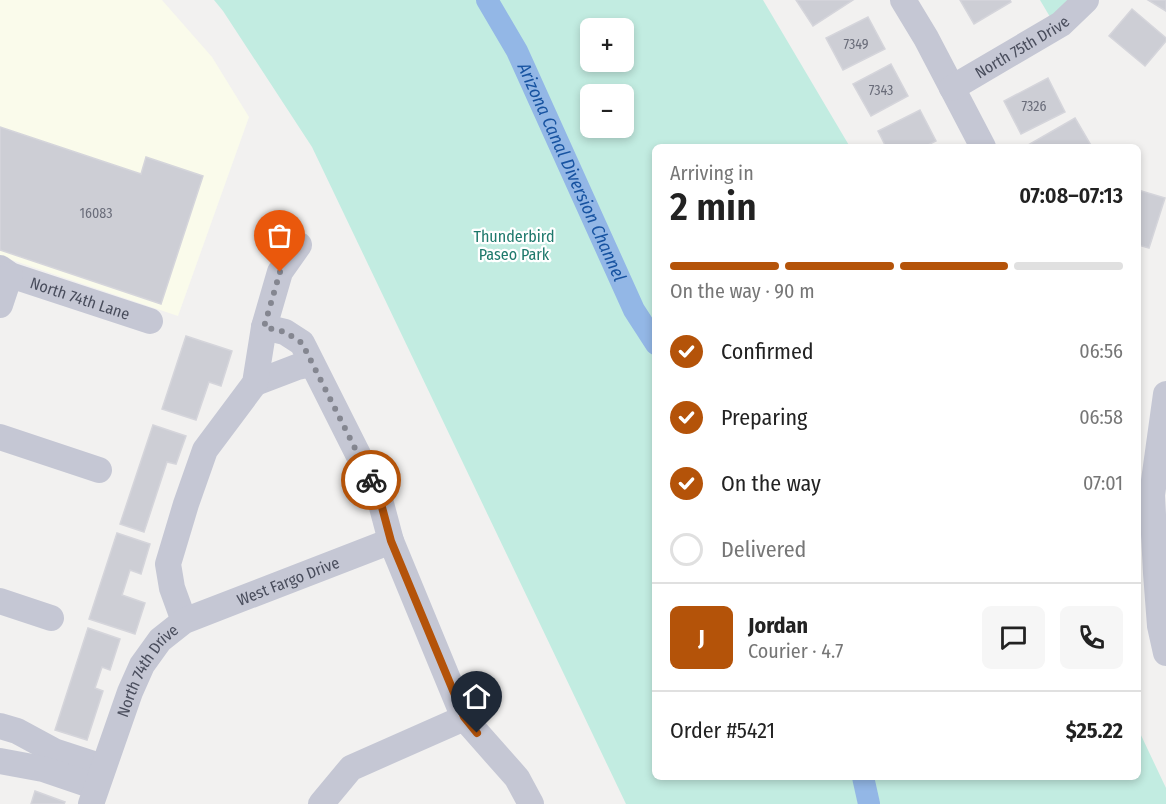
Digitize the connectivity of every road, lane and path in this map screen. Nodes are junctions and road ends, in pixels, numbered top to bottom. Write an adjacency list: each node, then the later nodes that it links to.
1 (903, 0): 3 (street)
2 (1086, 0): 3 (street, North 75th Drive)
3 (952, 88): 4 (street)
4 (981, 144)
5 (299, 245): 9 (street, North 74th Drive)
6 (5, 272): 7 (street, North 74th Lane); 8 (street, North 74th Lane)
7 (0, 305)
8 (150, 321)
9 (264, 327): 10 (street); 11 (street, North 74th Drive)
10 (312, 364): 11 (street); 15 (street)
11 (255, 383): 18 (street, North 74th Drive)
12 (1166, 394): 19 (street)
13 (0, 437): 14 (street)
14 (99, 470)
15 (391, 541): 18 (street, West Fargo Drive); 20 (street)
16 (0, 601): 17 (street)
17 (51, 618)
18 (184, 621): 23 (street, North 74th Drive)
19 (1166, 652)
20 (464, 717): 24 (street); 25 (street)
21 (8, 728): 22 (street); 23 (street)
22 (3, 762): 23 (street)
23 (97, 786)
24 (321, 804)
25 (531, 804)

